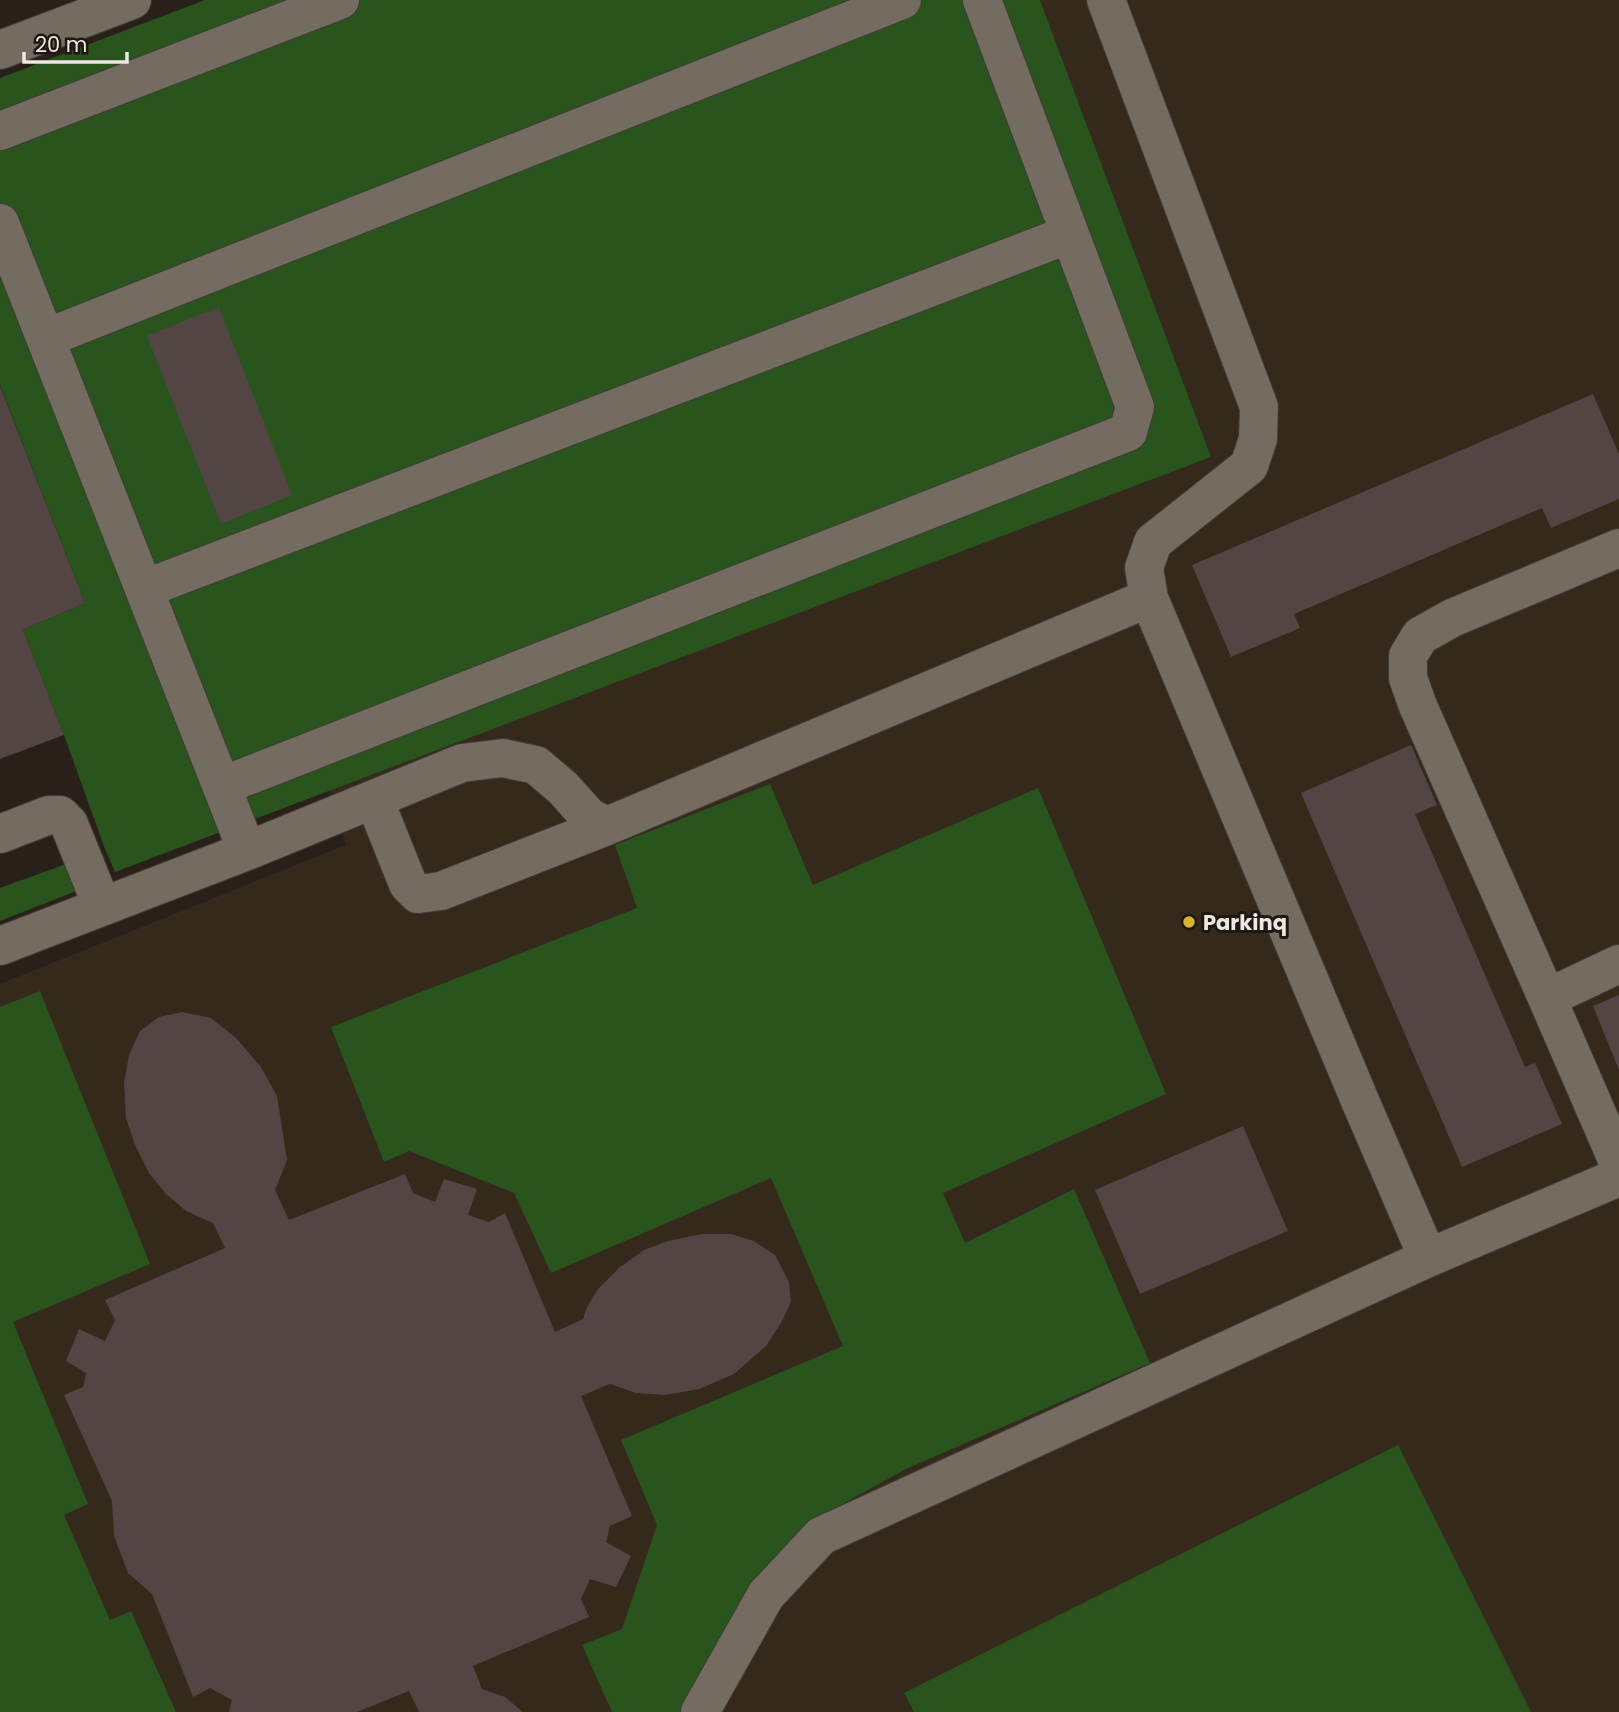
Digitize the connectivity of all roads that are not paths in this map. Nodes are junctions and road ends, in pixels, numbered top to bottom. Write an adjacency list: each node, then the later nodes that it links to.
1 (132, 0): 6 (street)
2 (340, 0): 7 (street)
3 (902, 0): 10 (street)
4 (982, 0): 9 (street)
5 (1106, 0): 13 (street)
6 (0, 50)
7 (0, 131)
8 (0, 223): 10 (street)
9 (1070, 234): 12 (street); 14 (street)
10 (46, 338): 12 (street)
11 (1619, 548): 22 (street)
12 (144, 589): 14 (street)
13 (1149, 598): 16 (street); 25 (street)
14 (222, 786): 18 (street)
15 (374, 799): 16 (street); 16 (street); 18 (street)
16 (607, 827)
17 (0, 834): 19 (street)
18 (247, 851): 19 (street)
19 (102, 906): 20 (street)
20 (0, 946)
21 (1619, 964): 22 (street)
22 (1547, 998): 23 (street)
23 (1619, 1164)
24 (1619, 1177): 25 (street)
25 (1428, 1258): 26 (street)
26 (700, 1712)

